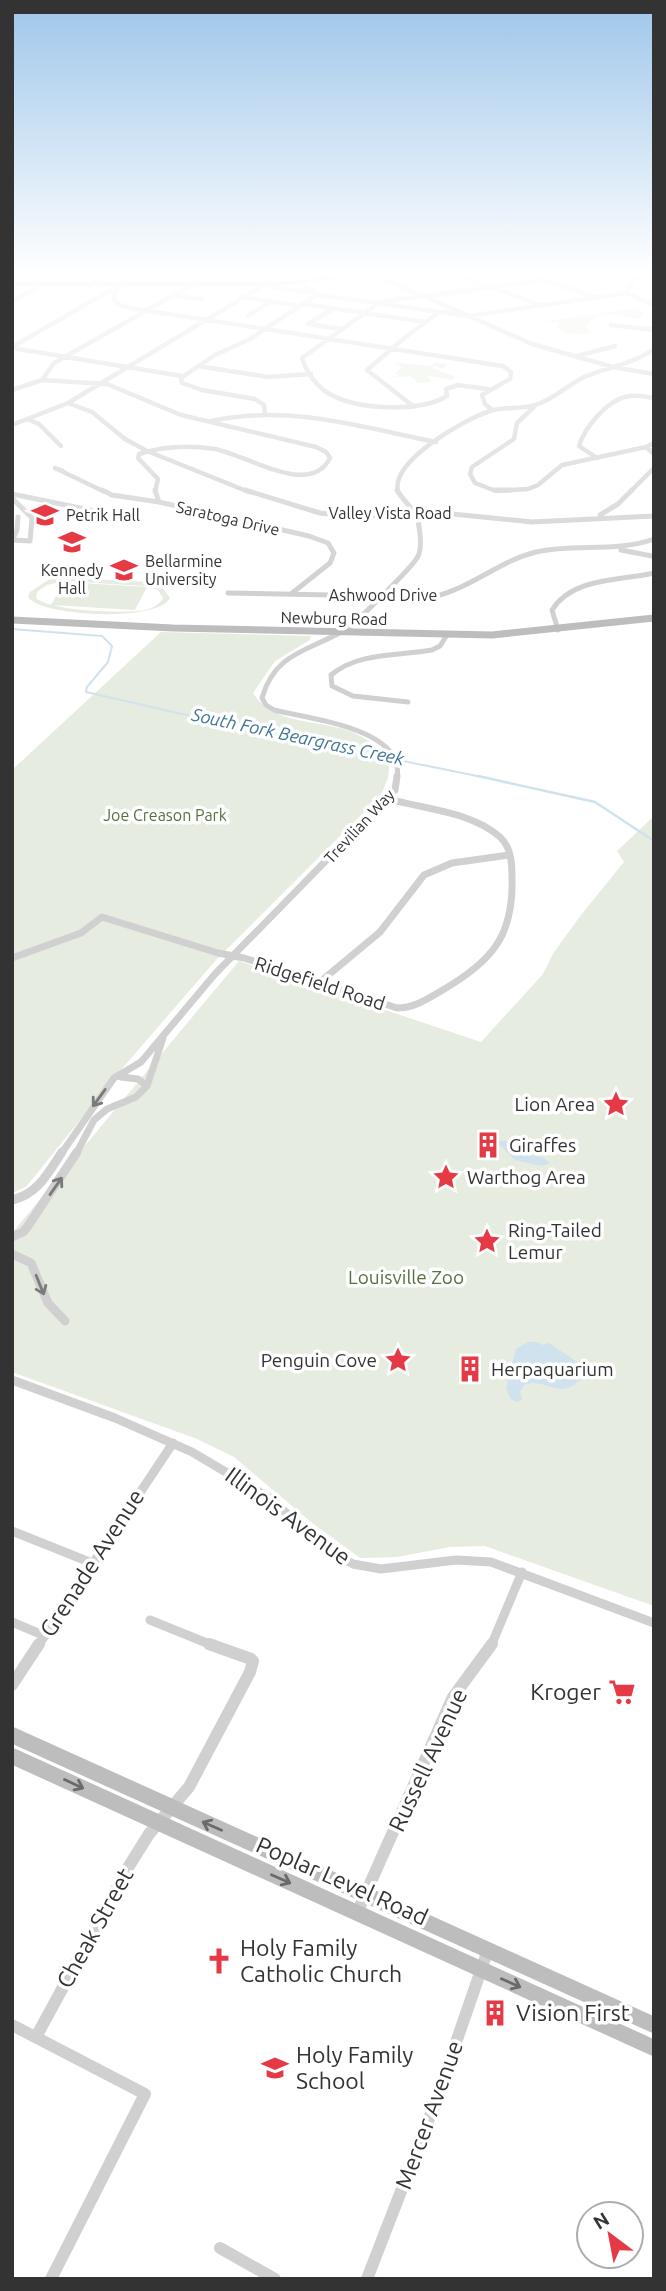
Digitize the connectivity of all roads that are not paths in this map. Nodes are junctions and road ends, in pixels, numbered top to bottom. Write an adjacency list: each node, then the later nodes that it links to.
1 (42, 380): 8 (street); 10 (street)
2 (106, 380): 8 (street)
3 (182, 380): 16 (street)
4 (316, 380): 14 (street)
5 (378, 380): 14 (street)
6 (508, 380): 9 (street)
7 (579, 380): 13 (street, Trevilian Way)
8 (101, 383): 12 (street); 18 (street)
9 (488, 389): 14 (street); 15 (street)
10 (12, 390)
11 (654, 398): 26 (street)
12 (68, 403): 17 (street); 24 (street, Valley Vista Road)
13 (538, 404): 15 (street, Trevilian Way); 26 (street)
14 (413, 406)
15 (492, 410): 20 (street, Trevilian Way)
16 (265, 414): 18 (street); 20 (street)
17 (27, 419): 19 (street); 22 (street)
18 (209, 422): 24 (street)
19 (12, 425)
20 (436, 442): 34 (street, Trevilian Way)
21 (654, 443): 23 (street)
22 (61, 446)
23 (646, 447): 25 (street); 26 (street)
24 (147, 451): 29 (street, Saratoga Drive); 34 (street, Valley Vista Road)
25 (654, 454)
26 (597, 458)
27 (654, 468): 33 (street)
28 (63, 471): 31 (street)
29 (155, 492): 31 (street); 32 (street, Saratoga Drive)
30 (12, 496): 36 (street); 40 (street)
31 (130, 498): 32 (street)
32 (159, 502): 48 (street, Saratoga Drive)
33 (614, 507): 35 (street); 38 (street)
34 (415, 511): 38 (street, Valley Vista Road); 49 (street, Trevilian Way)
35 (637, 515): 37 (street, Valley Vista Road); 38 (street, Valley Vista Road)
36 (29, 516): 39 (street); 42 (street)
37 (654, 516)
38 (597, 517)
39 (15, 518): 42 (street)
40 (139, 520)
41 (654, 538): 43 (street, Ashwood Drive)
42 (12, 540)
43 (646, 542): 44 (street, Ashwood Drive); 45 (street)
44 (611, 548): 45 (street, Ashwood Drive); 49 (street, Ashwood Drive)
45 (653, 557)
46 (654, 573): 52 (street)
47 (228, 593): 48 (street, Ashwood Drive)
48 (291, 594): 49 (street, Ashwood Drive)
49 (380, 596): 53 (street, Trevilian Way)
50 (654, 618): 52 (main road, Newburg Road)
51 (12, 620): 53 (main road, Newburg Road)
52 (558, 630): 54 (main road, Newburg Road)
53 (339, 632): 54 (main road, Newburg Road); 56 (street, Trevilian Way)
54 (447, 635): 55 (street)
55 (408, 702)
56 (389, 799): 57 (street); 58 (street, Trevilian Way)
57 (509, 855): 60 (street); 60 (street, Ridgefield Road)
58 (233, 956): 59 (street, Ridgefield Road); 60 (street, Ridgefield Road); 61 (street, Trevilian Way)
59 (12, 958)
60 (320, 982)
61 (164, 1034): 62 (street, Trevilian Way); 63 (street, Trevilian Way)
62 (114, 1078): 63 (street); 64 (street, Trevilian Way, one-way to 64)
63 (147, 1086): 65 (street, one-way to 63)
64 (12, 1200)
65 (12, 1237)
66 (12, 1254): 67 (street, one-way to 67)
67 (65, 1321)
68 (12, 1380): 69 (street, Illinois Avenue)
69 (173, 1443): 71 (street, Grenade Avenue); 72 (street, Illinois Avenue)
70 (12, 1531): 71 (street)
71 (92, 1563): 76 (street, Grenade Avenue)
72 (522, 1573): 75 (street, Illinois Avenue); 82 (street, Russell Avenue)
73 (150, 1620): 80 (street, Cheak Street)
74 (12, 1622): 76 (street)
75 (654, 1623)
76 (45, 1636): 77 (street, Grenade Avenue)
77 (12, 1685)
78 (12, 1735): 80 (main road, Poplar Level Road)
79 (12, 1756): 81 (main road, Poplar Level Road, one-way to 81)
80 (173, 1808): 81 (street, Cheak Street); 82 (main road, Poplar Level Road, one-way to 80)
81 (160, 1823): 83 (main road, Poplar Level Road, one-way to 83); 88 (street, Cheak Street)
82 (365, 1894): 83 (street, Russell Avenue); 84 (main road, Poplar Level Road)
83 (357, 1913): 85 (main road, Poplar Level Road)
84 (488, 1950): 85 (street, Mercer Avenue); 87 (main road, Poplar Level Road)
85 (482, 1970): 89 (main road, Poplar Level Road, one-way to 89); 93 (street, Mercer Avenue)
86 (12, 2025): 88 (street)
87 (654, 2025)
88 (36, 2037): 91 (street)
89 (654, 2048)
90 (220, 2249): 92 (street)
91 (51, 2279)
92 (275, 2279)
93 (367, 2279)

